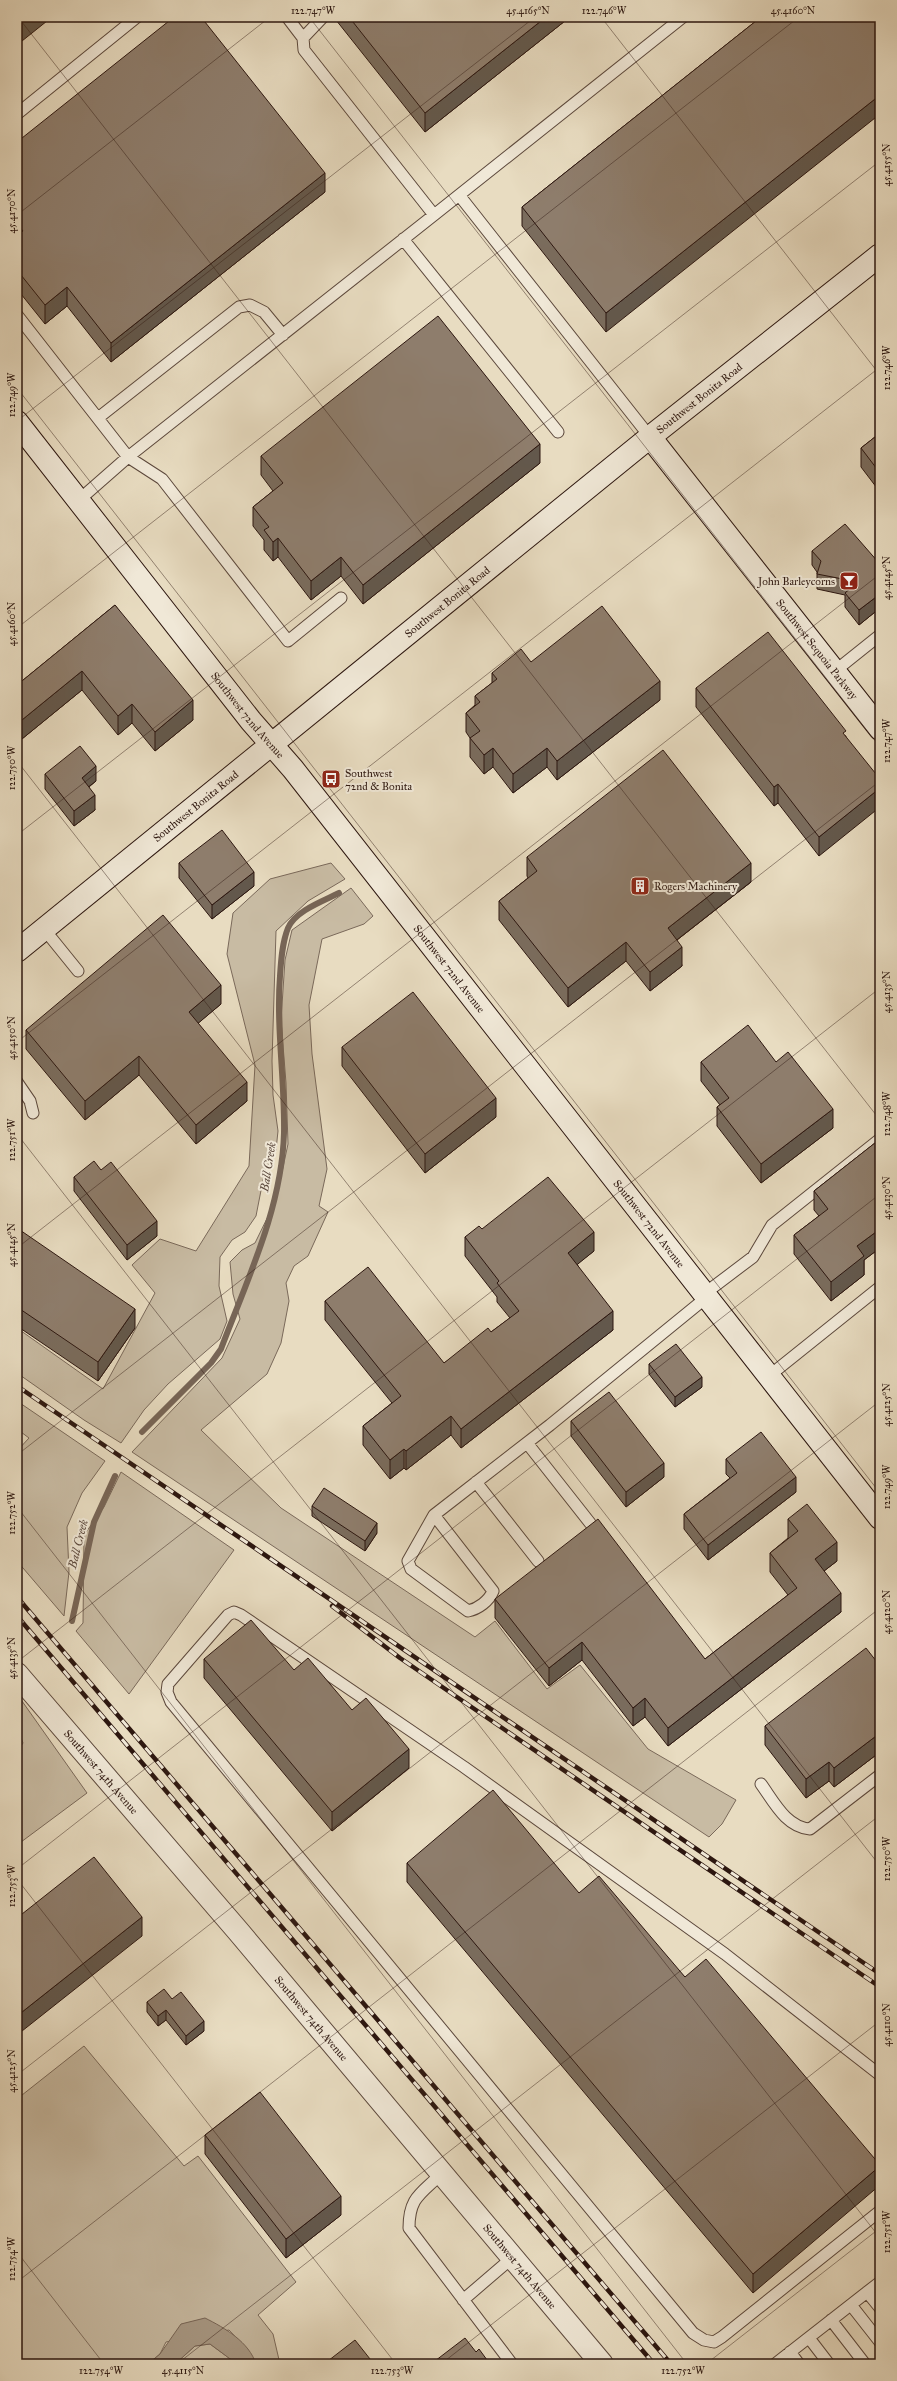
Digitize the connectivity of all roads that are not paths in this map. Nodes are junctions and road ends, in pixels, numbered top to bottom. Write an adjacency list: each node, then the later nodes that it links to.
1 (137, 17): 6 (lane)
2 (287, 17): 5 (lane)
3 (323, 17): 5 (lane)
4 (683, 17): 7 (lane)
5 (303, 38): 8 (lane)
6 (17, 114)
7 (459, 195): 8 (lane); 16 (lane)
8 (434, 215): 9 (lane)
9 (403, 239): 12 (lane); 15 (lane)
10 (880, 255): 16 (main road, Southwest Bonita Road)
11 (17, 315): 13 (lane)
12 (283, 335): 13 (lane); 17 (lane)
13 (98, 418): 17 (lane)
14 (17, 422): 18 (main road, Southwest 72nd Avenue)
15 (558, 432)
16 (650, 437): 21 (main road, Southwest Sequoia Parkway); 23 (main road, Southwest Bonita Road)
17 (128, 457): 18 (lane); 19 (lane)
18 (79, 500): 23 (main road, Southwest 72nd Avenue)
19 (341, 598)
20 (880, 635): 21 (lane)
21 (835, 671): 22 (main road, Southwest Sequoia Parkway)
22 (880, 729)
23 (272, 745): 24 (main road, Southwest Bonita Road); 31 (main road, Southwest 72nd Avenue)
24 (44, 929): 25 (main road, Southwest Bonita Road); 26 (lane)
25 (17, 951)
26 (78, 972)
27 (17, 1082): 28 (lane)
28 (33, 1113)
29 (880, 1139): 31 (lane)
30 (880, 1286): 32 (lane)
31 (706, 1295): 32 (main road, Southwest 72nd Avenue); 33 (lane)
32 (769, 1376): 36 (main road, Southwest 72nd Avenue)
33 (527, 1443): 34 (lane); 37 (lane)
34 (476, 1482): 35 (lane); 38 (lane)
35 (434, 1515): 35 (lane)
36 (880, 1518)
37 (590, 1523)
38 (538, 1561)
39 (17, 1674): 43 (main road, Southwest 74th Avenue)
40 (880, 1775): 41 (lane)
41 (760, 1784)
42 (880, 2075): 44 (lane)
43 (441, 2174): 45 (main road, Southwest 74th Avenue); 48 (lane)
44 (880, 2211)
45 (512, 2258): 48 (lane); 56 (main road, Southwest 74th Avenue)
46 (880, 2282): 47 (lane)
47 (867, 2292): 49 (lane); 50 (lane)
48 (463, 2300): 55 (lane)
49 (851, 2304): 51 (lane); 53 (lane)
50 (880, 2308)
51 (831, 2320): 52 (lane); 60 (lane)
52 (809, 2338): 54 (lane); 59 (lane)
53 (880, 2342)
54 (790, 2352): 57 (lane); 58 (lane)
55 (512, 2364)
56 (602, 2364)
57 (775, 2364)
58 (799, 2364)
59 (829, 2364)
60 (864, 2364)

